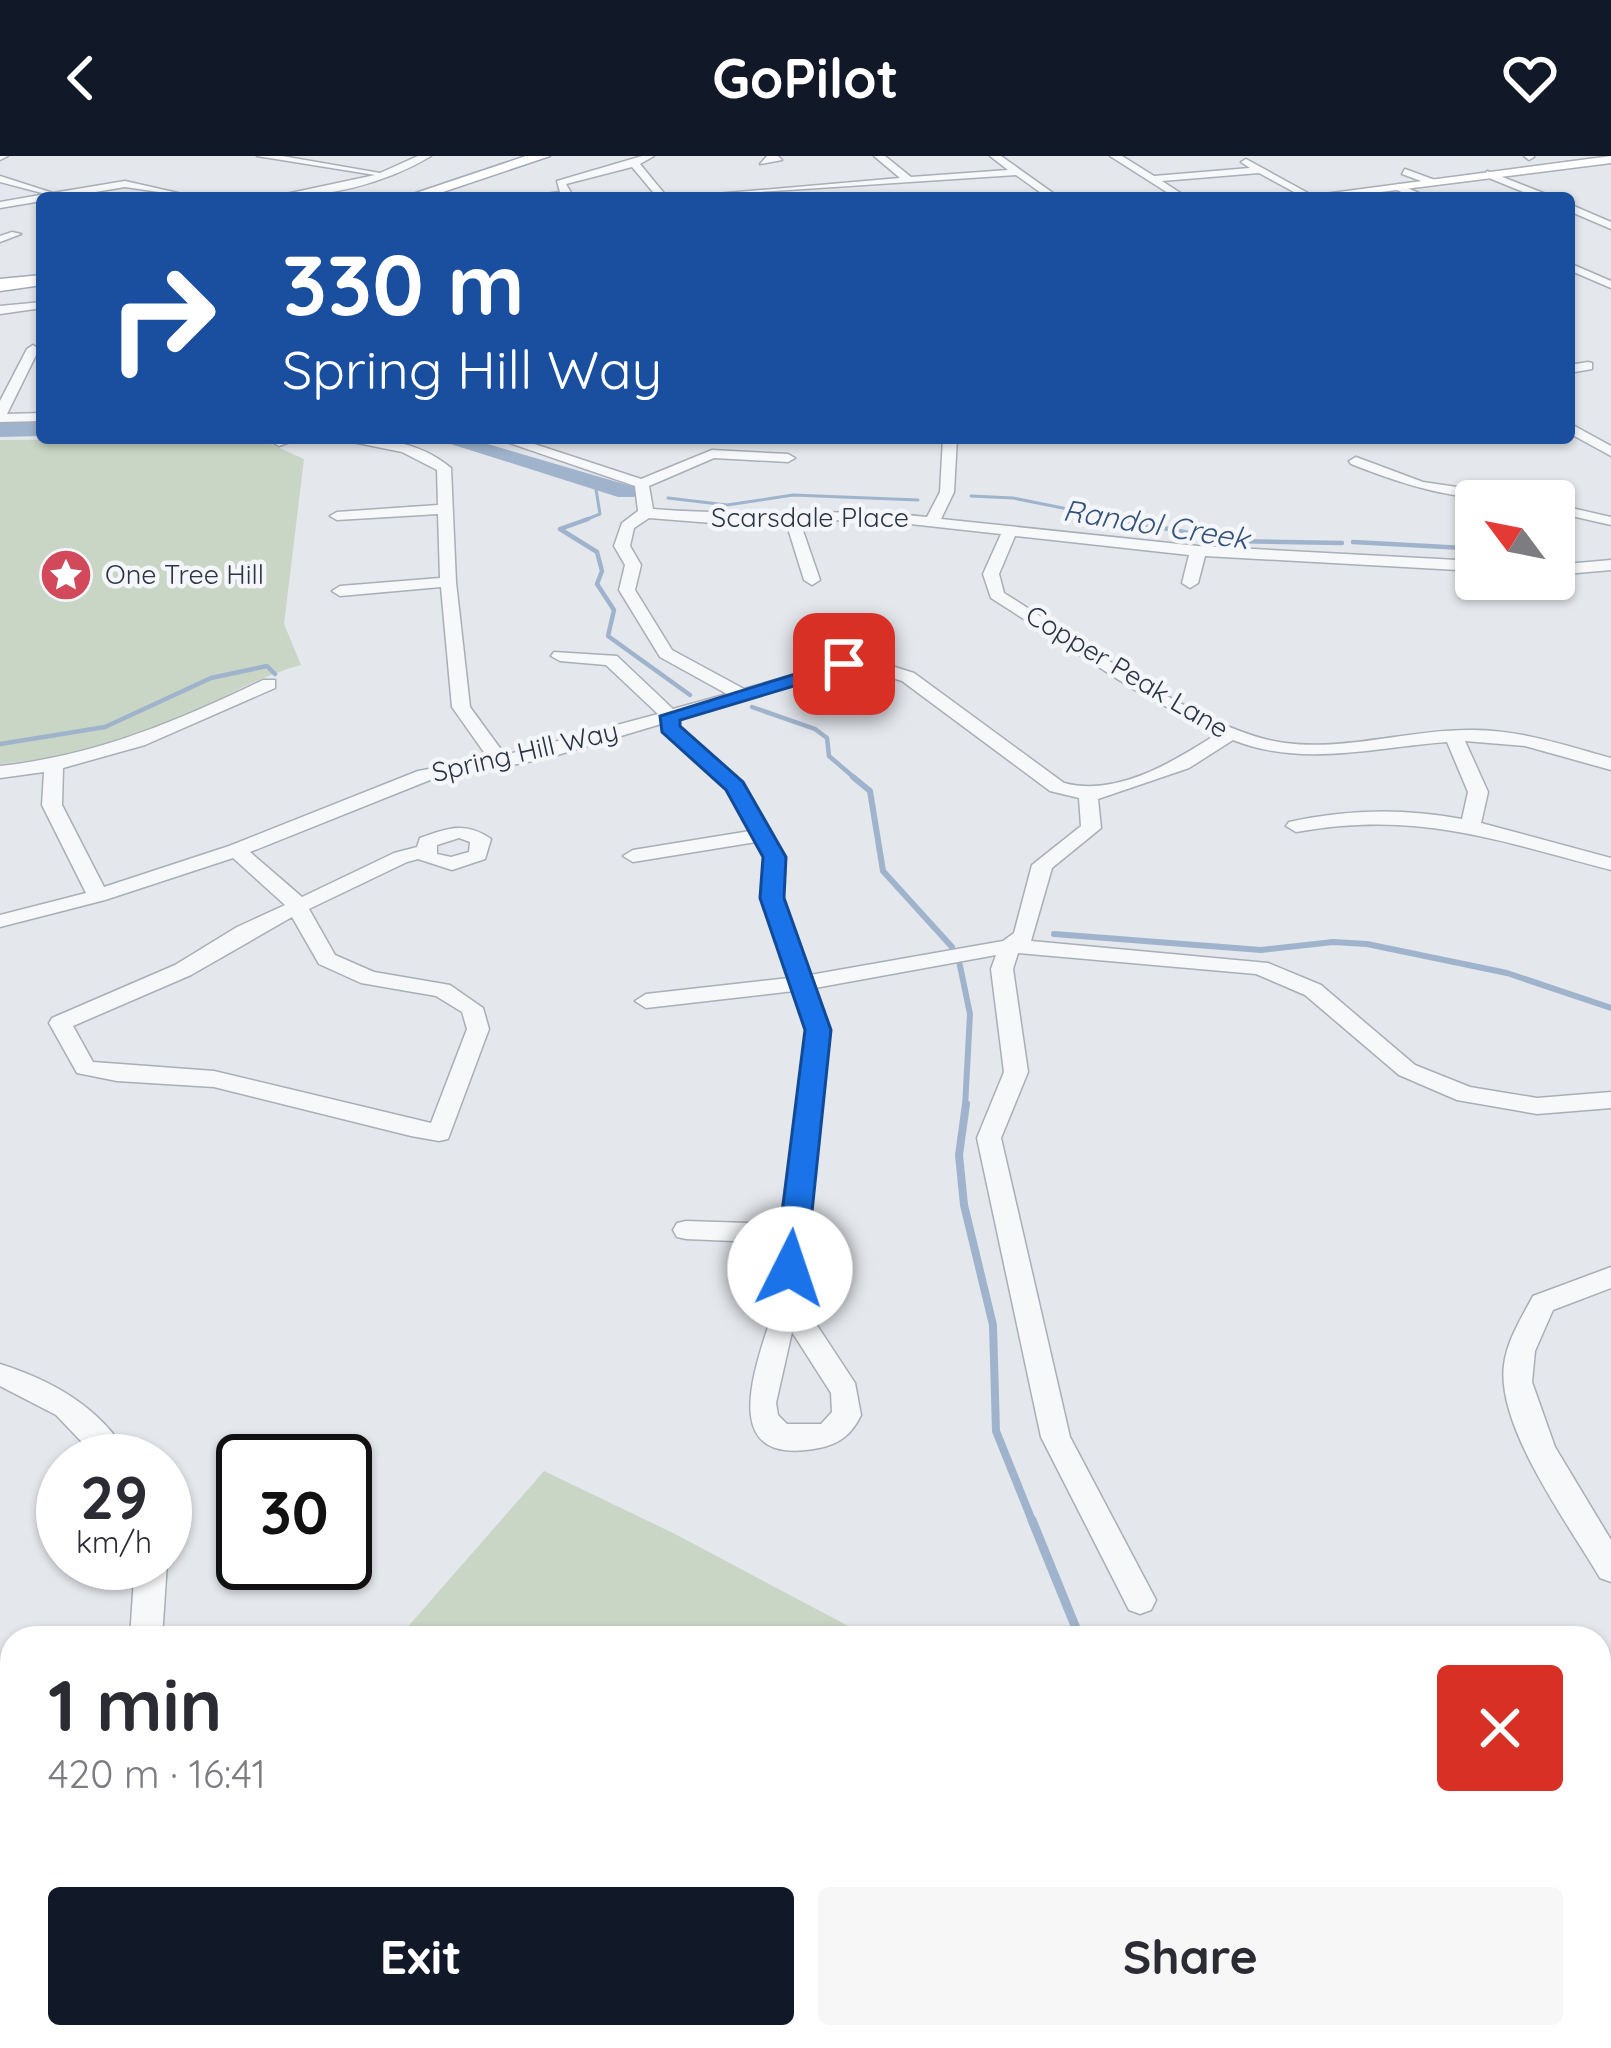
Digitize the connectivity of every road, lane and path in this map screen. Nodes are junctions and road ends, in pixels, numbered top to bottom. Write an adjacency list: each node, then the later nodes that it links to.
1 (262, 156): 15 (street)
2 (426, 156): 15 (street)
3 (542, 156): 25 (main road)
4 (559, 156): 26 (main road)
5 (649, 156): 11 (street)
6 (879, 156): 20 (street)
7 (995, 156): 14 (street)
8 (1115, 156): 17 (street)
9 (1236, 156): 13 (street)
10 (1602, 158): 16 (street)
11 (635, 165): 27 (street); 28 (street)
12 (1465, 165): 16 (street)
13 (1261, 170): 17 (street); 32 (street)
14 (1017, 172): 20 (street); 30 (street)
15 (385, 173): 24 (street)
16 (1487, 174): 19 (street); 35 (street)
17 (1152, 178): 31 (street)
18 (0, 179): 21 (street)
19 (1401, 179): 33 (street); 34 (street)
20 (909, 180): 29 (street)
21 (46, 192)
22 (75, 192): 23 (street)
23 (162, 192)
24 (313, 192)
25 (428, 192)
26 (450, 192)
27 (565, 192)
28 (658, 192)
29 (752, 192)
30 (1046, 192)
31 (1174, 192)
32 (1302, 192)
33 (1336, 192)
34 (1415, 192)
35 (1532, 192)
36 (36, 199): 37 (street)
37 (0, 205)
38 (1575, 210): 39 (street)
39 (1611, 226)
40 (16, 234): 41 (street)
41 (0, 238)
42 (36, 269): 44 (main road)
43 (1575, 269): 47 (street)
44 (0, 272)
45 (36, 281): 46 (main road)
46 (0, 285)
47 (1611, 285)
48 (36, 306): 49 (street)
49 (0, 310)
50 (33, 349): 53 (street)
51 (1588, 367): 52 (street)
52 (1575, 368)
53 (0, 416): 54 (street)
54 (36, 417)
55 (1575, 431): 61 (street)
56 (393, 444): 66 (street)
57 (521, 444): 60 (street)
58 (549, 444): 60 (street)
59 (950, 444): 71 (street)
60 (537, 449): 64 (street)
61 (1611, 452)
62 (788, 458): 64 (street)
63 (1356, 461): 65 (street)
64 (643, 484): 67 (street)
65 (1455, 491)
66 (448, 509): 69 (street); 80 (street)
67 (646, 512): 70 (street, Scarsdale Place); 86 (street)
68 (1575, 512): 72 (street)
69 (337, 516)
70 (792, 519): 71 (street, Scarsdale Place); 79 (street)
71 (933, 520): 73 (street, Scarsdale Place)
72 (1611, 520)
73 (1010, 530): 74 (street, Scarsdale Place); 88 (street, Copper Peak Lane)
74 (1198, 551): 75 (street, Scarsdale Place); 82 (street)
75 (1356, 560): 76 (street, Scarsdale Place); 81 (street)
76 (1455, 565)
77 (1611, 565): 78 (street)
78 (1575, 568)
79 (812, 580)
80 (448, 582): 83 (street); 90 (street)
81 (1362, 582)
82 (1190, 584)
83 (340, 591)
84 (560, 656): 87 (street)
85 (269, 684): 92 (street)
86 (742, 694): 87 (street, Spring Hill Way); 94 (street, Spring Hill Way)
87 (670, 716): 90 (street, Spring Hill Way); 97 (street)
88 (1228, 734): 89 (street, Copper Peak Lane); 94 (street)
89 (1454, 736): 91 (street, Copper Peak Lane); 95 (street)
90 (500, 762): 98 (street, Spring Hill Way)
91 (1611, 764)
92 (54, 768): 93 (street); 102 (street)
93 (0, 772)
94 (1088, 795): 105 (street)
95 (1471, 824): 96 (street); 101 (street)
96 (1296, 826)
97 (761, 836): 100 (street); 106 (street)
98 (236, 850): 102 (street, Spring Hill Way); 103 (street)
99 (424, 852): 103 (street)
100 (633, 856)
101 (1611, 864)
102 (98, 896): 104 (street, Spring Hill Way)
103 (297, 907): 103 (street)
104 (0, 921)
105 (1010, 946): 106 (street); 108 (street); 117 (street)
106 (806, 983): 107 (street); 110 (street)
107 (646, 1001)
108 (1611, 1100)
109 (686, 1230): 110 (street)
110 (792, 1234): 112 (street)
111 (1611, 1277): 115 (street)
112 (789, 1305): 112 (street)
113 (0, 1375): 114 (street)
114 (100, 1434)
115 (1611, 1568)
116 (149, 1590): 118 (street)
117 (1140, 1600)
118 (147, 1626)

